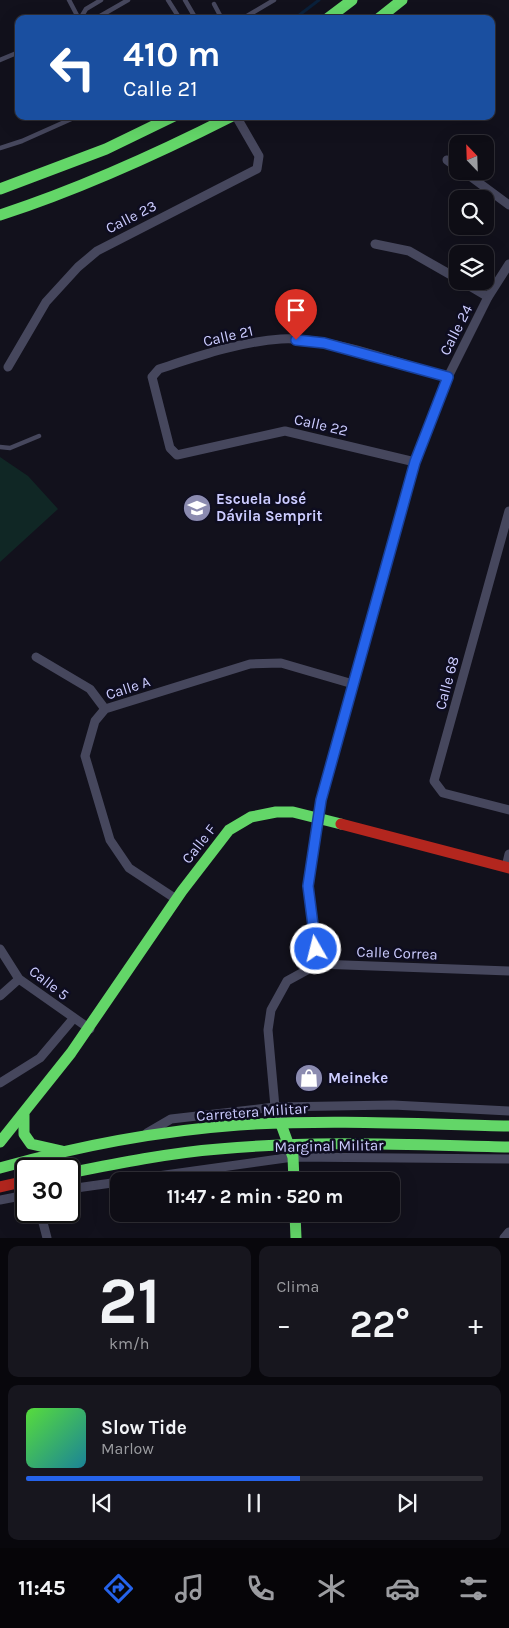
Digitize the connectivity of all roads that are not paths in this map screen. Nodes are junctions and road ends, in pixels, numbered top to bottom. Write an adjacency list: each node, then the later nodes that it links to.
1 (69, 0): 10 (lane)
2 (101, 0): 11 (lane)
3 (128, 0): 12 (lane)
4 (168, 0): 13 (lane)
5 (185, 0): 14 (lane)
6 (352, 0): 17 (main road)
7 (402, 0): 18 (main road)
8 (270, 1): 16 (lane)
9 (214, 4): 15 (lane)
10 (80, 15)
11 (83, 15)
12 (102, 15)
13 (177, 15)
14 (194, 15)
15 (220, 15)
16 (248, 15)
17 (332, 15)
18 (383, 15)
19 (15, 54): 20 (lane)
20 (0, 60)
21 (69, 120): 25 (lane)
22 (165, 120): 27 (main road)
23 (224, 120): 29 (main road)
24 (238, 120): 35 (street, Calle 23)
25 (0, 148)
26 (475, 180): 28 (street)
27 (0, 189)
28 (509, 205)
29 (0, 215)
30 (375, 244): 32 (street)
31 (509, 264): 34 (street, Calle 24)
32 (449, 274)
33 (476, 290): 34 (street)
34 (488, 297): 36 (street, Calle 24)
35 (8, 367)
36 (448, 377): 38 (street, Calle 21); 40 (street, Calle 24)
37 (39, 436): 39 (lane)
38 (220, 446): 40 (street, Calle 22)
39 (0, 447)
40 (415, 462): 43 (street, Calle 24)
41 (509, 511): 45 (street, Calle 68)
42 (36, 657): 44 (street)
43 (353, 684): 44 (street, Calle A); 46 (street, Calle 24)
44 (105, 709): 49 (street, Calle A)
45 (509, 810)
46 (317, 818): 48 (main road, Calle F); 49 (main road, Calle F); 51 (street, Calle 24)
47 (509, 854): 48 (street)
48 (507, 867)
49 (176, 899): 56 (main road, Calle F)
50 (0, 949): 53 (street, Calle 5)
51 (318, 964): 52 (street, Calle Correa); 58 (street)
52 (509, 971)
53 (19, 979): 54 (street); 55 (street, Calle 5)
54 (0, 996)
55 (73, 1019): 56 (street, Calle 5); 57 (street)
56 (90, 1029): 60 (main road, Calle F)
57 (0, 1083)
58 (275, 1107): 59 (street); 61 (street); 63 (street)
59 (509, 1111)
60 (24, 1115): 64 (main road, Calle F); 67 (main road)
61 (281, 1124): 62 (main road, Carretera Militar); 63 (main road, Carretera Militar); 65 (main road)
62 (509, 1126)
63 (140, 1137): 67 (main road, Carretera Militar)
64 (0, 1142)
65 (290, 1145): 66 (main road); 68 (main road); 71 (main road)
66 (509, 1147)
67 (69, 1151): 70 (main road, Carretera Militar)
68 (293, 1157): 69 (street, Marginal Militar); 72 (street, Marginal Militar); 73 (main road)
69 (509, 1159)
70 (0, 1168)
71 (80, 1171)
72 (185, 1172)
73 (294, 1172)
74 (110, 1183): 77 (street, Marginal Militar)
75 (15, 1184): 76 (main road)
76 (0, 1187)
77 (80, 1187)
78 (15, 1197): 79 (street)
79 (0, 1200)
80 (295, 1222): 84 (main road)
81 (43, 1223): 83 (street)
82 (509, 1232): 85 (street)
83 (47, 1238)
84 (296, 1238)
85 (504, 1238)

